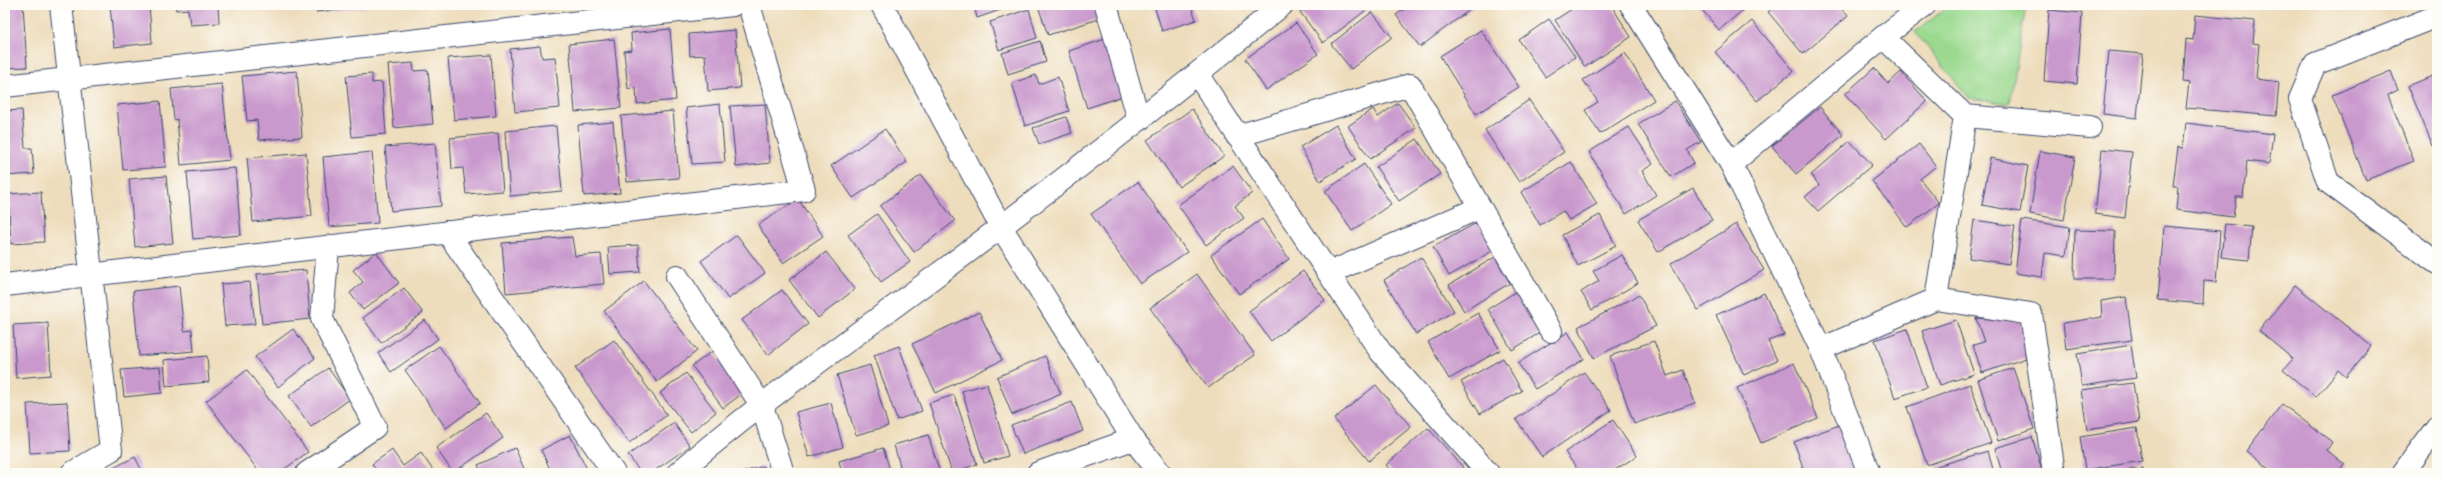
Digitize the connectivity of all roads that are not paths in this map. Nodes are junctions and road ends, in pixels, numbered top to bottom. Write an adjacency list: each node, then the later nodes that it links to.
1 (61, 5): 12 (street)
2 (734, 5): 12 (street)
3 (749, 5): 21 (street)
4 (882, 5): 20 (street)
5 (1106, 5): 15 (street)
6 (1282, 5): 11 (street)
7 (1631, 5): 18 (street)
8 (1924, 5): 10 (street)
9 (2437, 16): 23 (street)
10 (1883, 37): 14 (street); 18 (street)
11 (1197, 74): 15 (street); 17 (street)
12 (69, 79): 13 (street); 25 (street)
13 (5, 86)
14 (1964, 116): 16 (street); 28 (street)
15 (1139, 120): 20 (street)
16 (2090, 127)
17 (1238, 136): 19 (street); 24 (street)
18 (1731, 164): 30 (street)
19 (1479, 208): 24 (street); 29 (street)
20 (1001, 227): 31 (street); 33 (street)
21 (447, 232): 22 (street); 36 (street)
22 (328, 247): 25 (street); 35 (street)
23 (2437, 263)
24 (1328, 273): 41 (street)
25 (91, 274): 27 (street); 34 (street)
26 (677, 276): 31 (street)
27 (5, 285)
28 (1936, 299): 30 (street); 43 (street)
29 (1551, 331)
30 (1821, 349): 42 (street)
31 (762, 406): 37 (street); 38 (street)
32 (2437, 428): 44 (street)
33 (1133, 439): 39 (street); 40 (street)
34 (72, 473)
35 (307, 473)
36 (614, 473)
37 (678, 473)
38 (783, 473)
39 (1038, 473)
40 (1160, 473)
41 (1488, 473)
42 (1869, 473)
43 (2054, 473)
44 (2403, 473)

